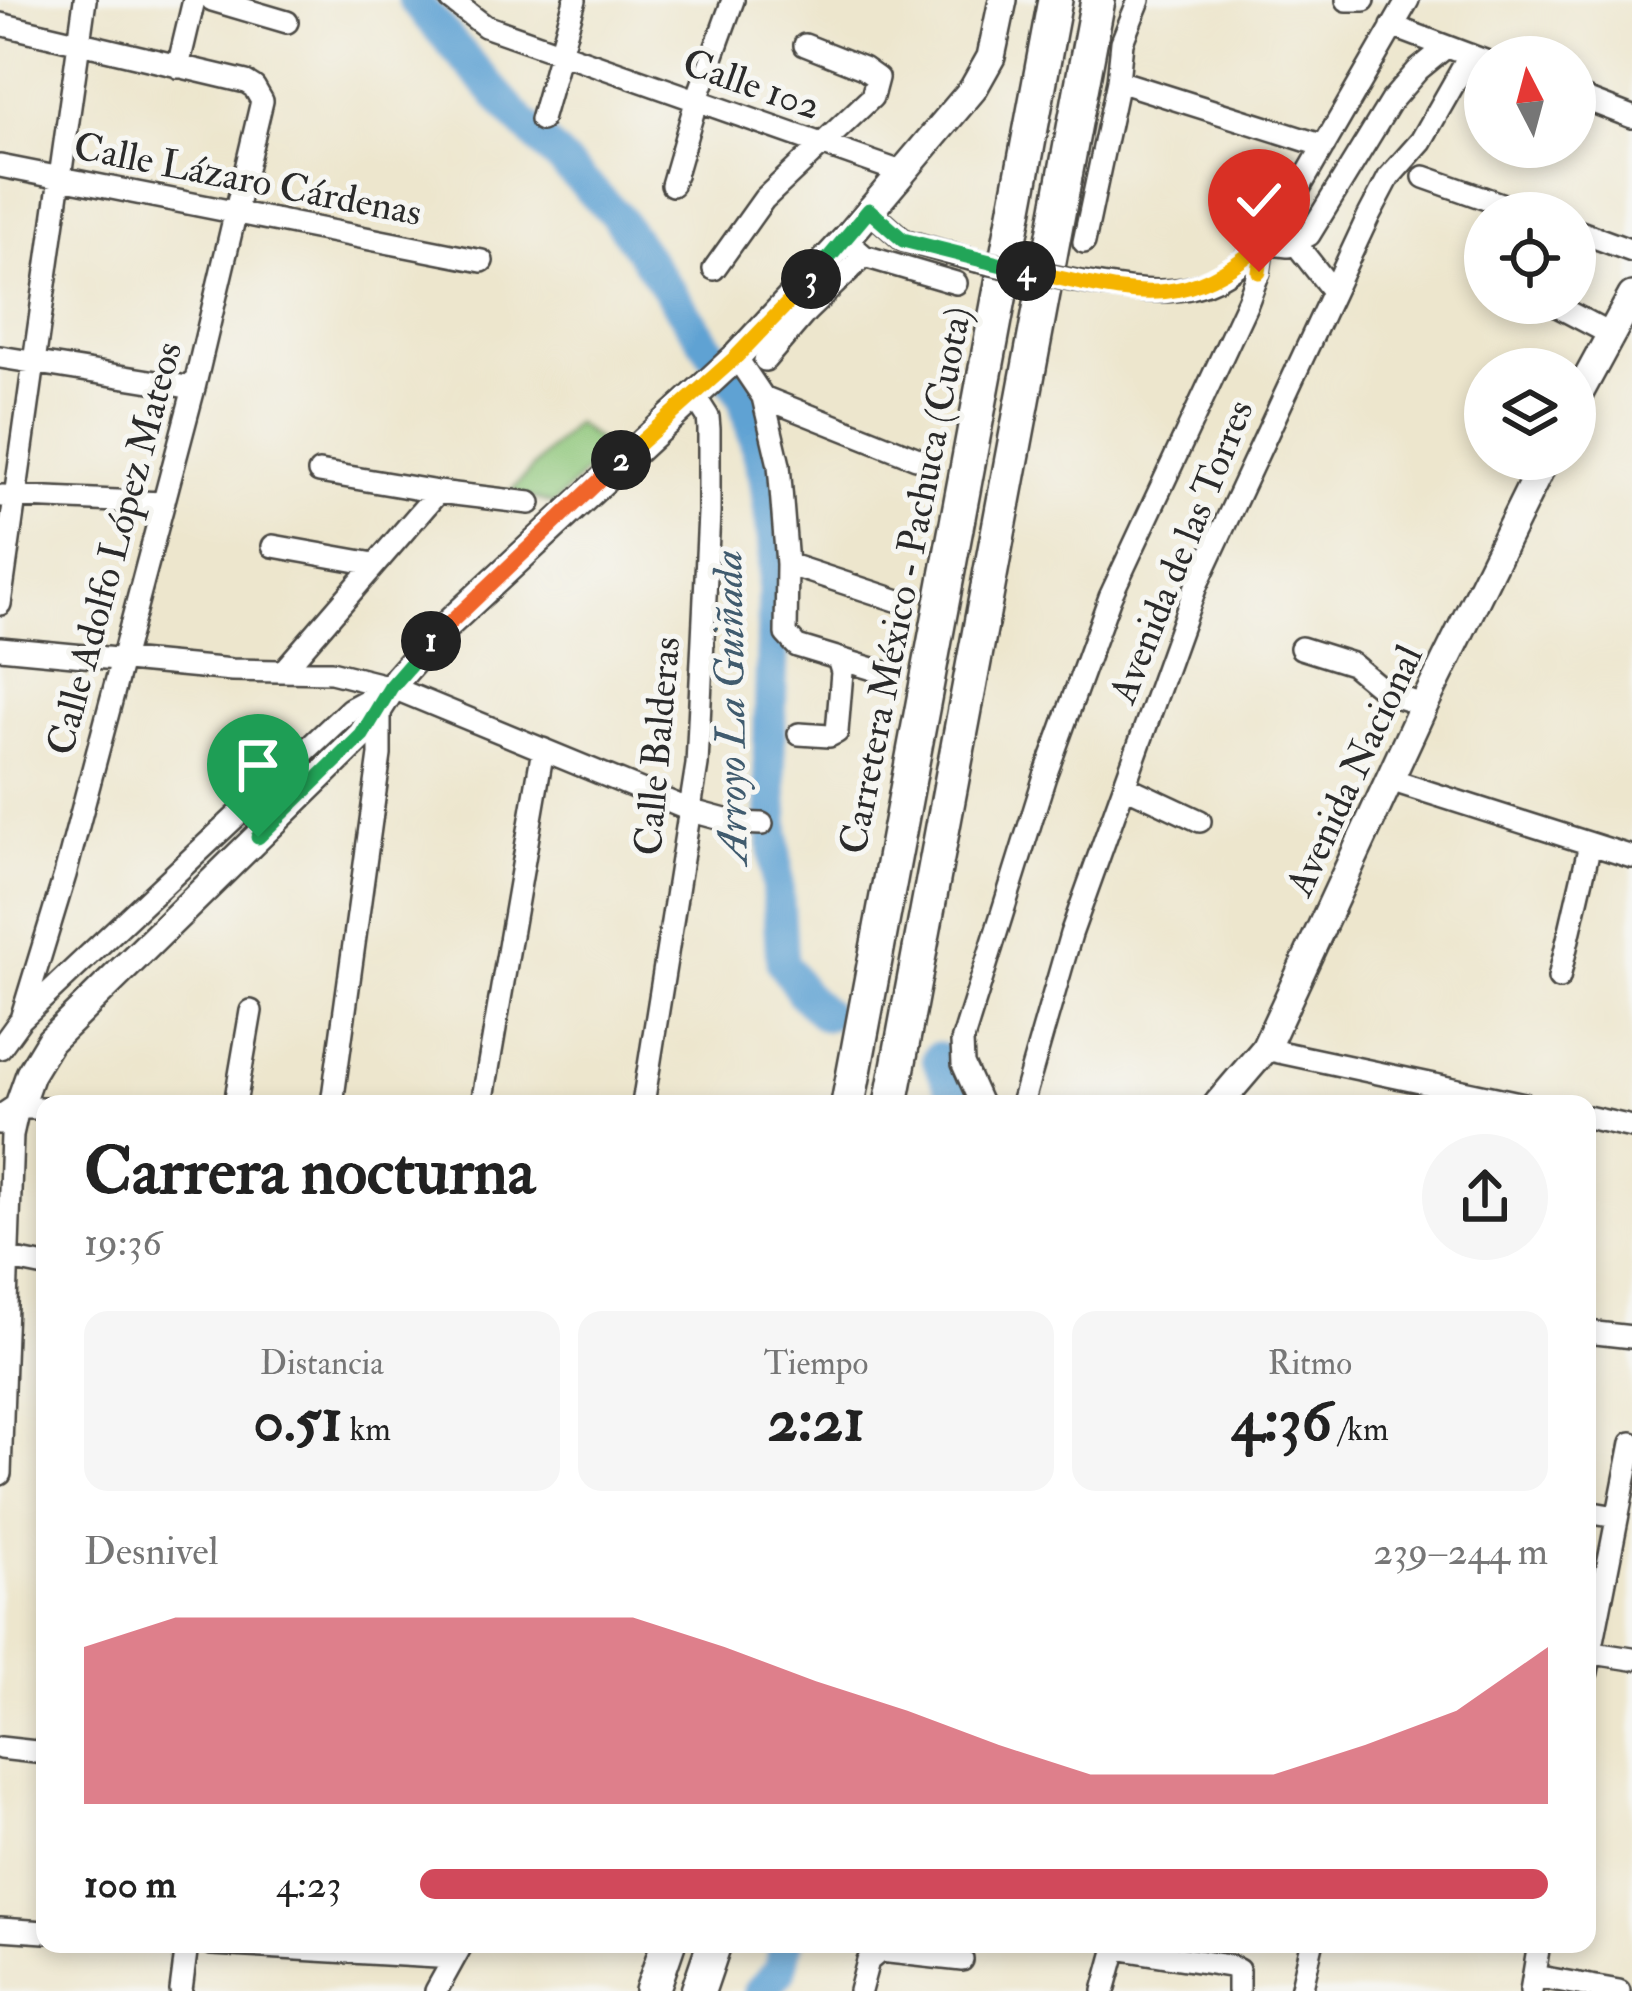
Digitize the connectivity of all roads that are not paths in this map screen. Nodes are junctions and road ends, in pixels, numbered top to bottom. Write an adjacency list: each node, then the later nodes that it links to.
1 (85, 0): 17 (street)
2 (194, 0): 22 (street)
3 (212, 0): 14 (street)
4 (451, 0): 20 (street, Calle 102)
5 (575, 0): 20 (street)
6 (733, 0): 25 (street)
7 (1004, 0): 32 (main road)
8 (1055, 0): 97 (highway, Carretera México - Pachuca (Cuota))
9 (1097, 0): 98 (highway)
10 (1139, 0): 24 (street)
11 (1346, 0): 12 (street)
12 (1364, 0)
13 (1408, 0): 16 (street, Avenida de las Torres)
14 (287, 22)
15 (0, 24): 17 (street)
16 (1392, 26): 19 (street); 30 (street, Avenida de las Torres)
17 (79, 43): 22 (street); 33 (street)
18 (805, 44): 29 (street)
19 (1446, 47): 21 (street); 42 (street)
20 (561, 53): 25 (street, Calle 102); 28 (street)
21 (1464, 53)
22 (178, 67): 38 (street, Calle Adolfo López Mateos)
23 (1464, 78): 48 (street, Avenida de las Torres)
24 (1118, 81): 30 (street); 40 (street)
25 (695, 102): 29 (street, Calle 102); 35 (street)
26 (1596, 103): 27 (street)
27 (1632, 117)
28 (541, 120)
29 (820, 144): 32 (street, Calle 102); 46 (street)
30 (1324, 146): 41 (street, Avenida de las Torres)
31 (0, 166): 33 (street, Calle Lázaro Cárdenas)
32 (901, 172): 37 (main road)
33 (61, 176): 38 (street, Calle Lázaro Cárdenas); 54 (street)
34 (1424, 177): 36 (street)
35 (672, 185)
36 (1466, 192)
37 (869, 210): 41 (street, bridge); 43 (main road)
38 (237, 214): 45 (street, Calle Lázaro Cárdenas); 56 (street, Calle Adolfo López Mateos)
39 (1596, 238): 44 (street)
40 (1084, 242)
41 (1263, 243): 42 (street); 99 (street, Avenida de las Torres)
42 (1296, 244): 48 (street)
43 (855, 248): 47 (street); 52 (main road); 53 (street)
44 (1632, 251)
45 (482, 261)
46 (715, 269)
47 (956, 283)
48 (1333, 291): 82 (street, Avenida de las Torres)
49 (1632, 296): 50 (main road)
50 (1620, 334): 55 (main road)
51 (0, 357): 54 (street)
52 (734, 359): 57 (main road); 58 (street)
53 (765, 360)
54 (32, 361): 56 (street); 63 (street)
55 (1596, 370)
56 (194, 388): 65 (street, Calle Adolfo López Mateos)
57 (700, 390): 77 (main road); 83 (street, Calle Balderas)
58 (763, 397): 59 (street); 68 (street)
59 (916, 458)
60 (319, 472): 62 (street)
61 (1535, 480): 78 (main road, Avenida Nacional)
62 (438, 493): 64 (street); 67 (street)
63 (7, 496): 65 (street); 70 (street)
64 (530, 502)
65 (163, 503): 73 (street, Calle Adolfo López Mateos)
66 (273, 546): 67 (street)
67 (374, 564): 75 (street)
68 (787, 564): 69 (street); 74 (street)
69 (896, 600)
70 (0, 604)
71 (0, 648): 73 (street)
72 (1301, 648): 78 (street)
73 (121, 658): 75 (street); 90 (street, Calle Adolfo López Mateos)
74 (839, 662): 76 (street); 79 (street)
75 (283, 671): 77 (street)
76 (883, 672)
77 (386, 697): 80 (street); 90 (street); 94 (street); 103 (main road)
78 (1424, 705): 81 (main road, Avenida Nacional)
79 (799, 734)
80 (543, 749): 83 (street); 95 (street)
81 (1390, 780): 86 (street); 92 (main road, Avenida Nacional)
82 (1125, 786): 84 (street); 100 (street, Avenida de las Torres)
83 (692, 811): 85 (street); 96 (street, Calle Balderas)
84 (1200, 821)
85 (762, 824)
86 (1590, 844): 87 (street); 88 (street)
87 (1632, 857)
88 (1558, 979)
89 (251, 1011): 93 (street)
90 (21, 1019): 91 (street)
91 (0, 1048)
92 (1265, 1049): 101 (main road, Avenida Nacional); 102 (street)
93 (237, 1095)
94 (333, 1095)
95 (484, 1095)
96 (645, 1095)
97 (850, 1095)
98 (893, 1095)
99 (977, 1095)
100 (1025, 1095)
101 (1226, 1095)
102 (1482, 1095)
103 (21, 1112): 106 (street)
104 (1596, 1119): 105 (street)
105 (1632, 1127)
106 (5, 1258): 107 (street); 111 (street)
107 (36, 1264)
108 (1596, 1332): 109 (street)
109 (1632, 1337)
110 (1632, 1443): 113 (street)
111 (0, 1474)
112 (1596, 1514): 113 (street)
113 (1616, 1517): 114 (street)
114 (1596, 1618)
115 (1596, 1659): 116 (street)
116 (1632, 1659)
117 (0, 1748): 118 (street)
118 (36, 1752)
119 (0, 1929): 120 (street)
120 (36, 1931)
121 (186, 1953): 133 (street)
122 (457, 1953): 134 (street)
123 (665, 1953): 135 (highway)
124 (711, 1953): 136 (highway)
125 (874, 1953): 137 (street)
126 (910, 1953): 131 (street)
127 (1115, 1953): 138 (street)
128 (1156, 1953): 139 (street)
129 (1310, 1953): 140 (street)
130 (1538, 1953): 132 (street)
131 (962, 1960)
132 (1533, 1983): 141 (street)
133 (181, 1991)
134 (436, 1991)
135 (652, 1991)
136 (698, 1991)
137 (860, 1991)
138 (1104, 1991)
139 (1238, 1991)
140 (1301, 1991)
141 (1619, 1991)

